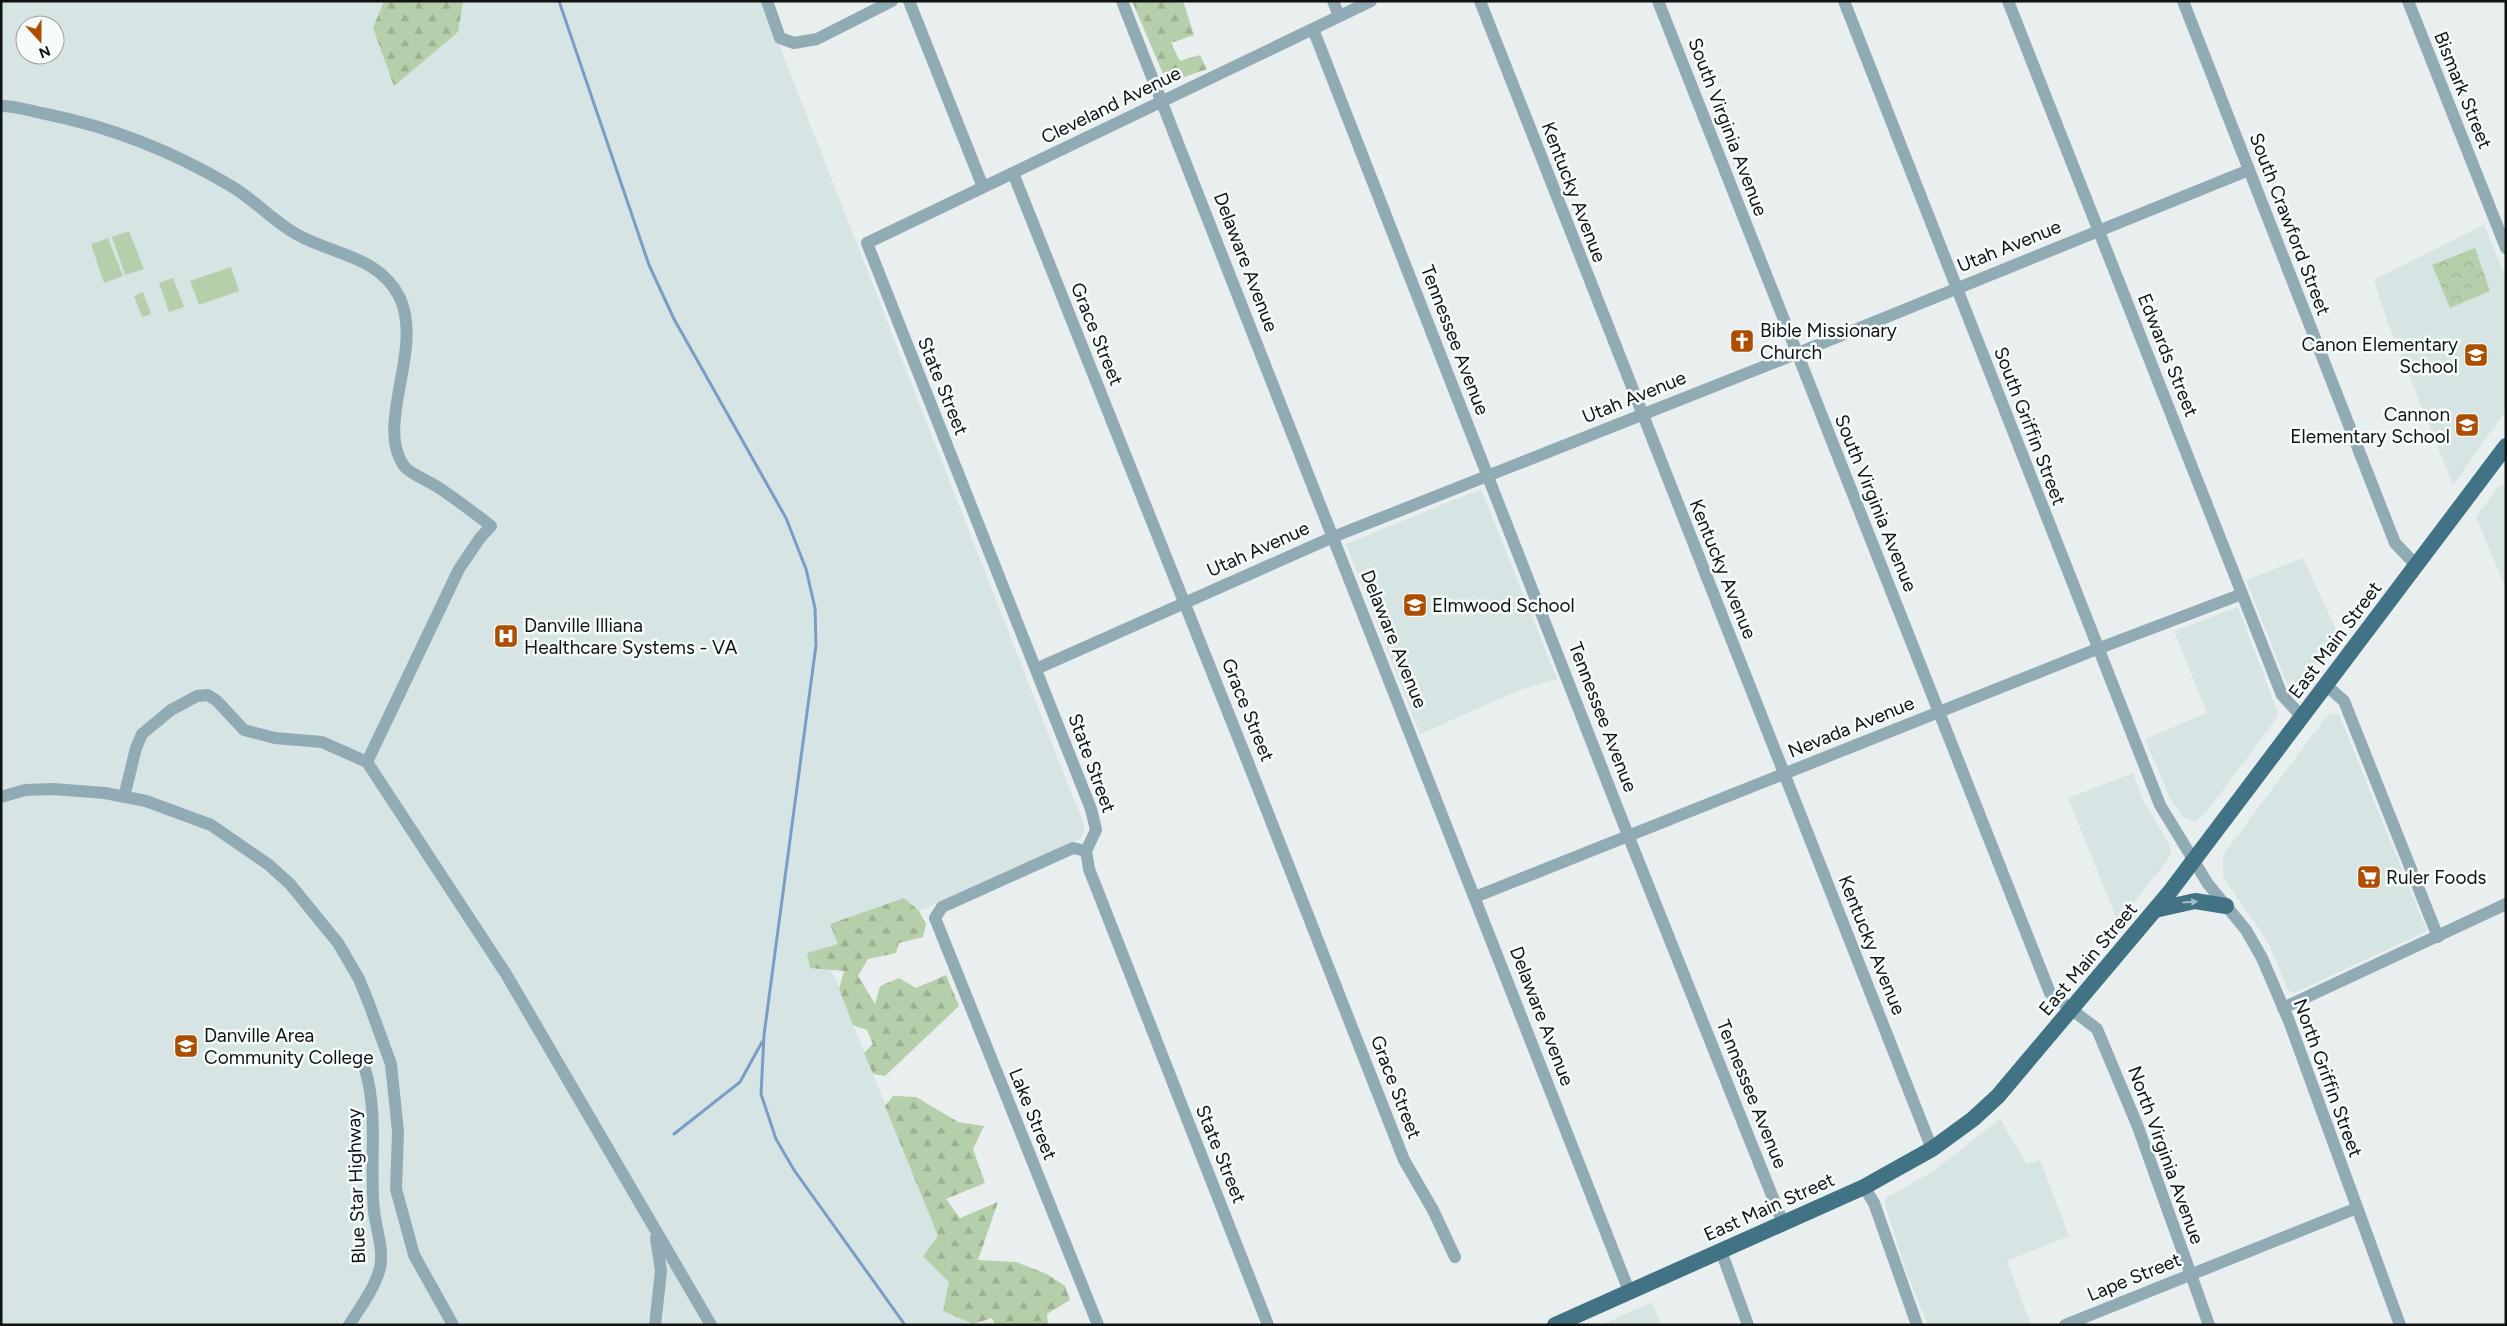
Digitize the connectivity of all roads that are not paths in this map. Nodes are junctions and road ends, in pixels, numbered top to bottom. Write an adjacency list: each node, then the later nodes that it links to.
1 (767, 1): 2 (street)
2 (892, 1)
3 (909, 1): 19 (street)
4 (1122, 1): 15 (street, Delaware Avenue)
5 (1333, 1): 13 (street)
6 (1371, 1): 13 (street, Cleveland Avenue)
7 (1480, 1): 25 (street, Kentucky Avenue)
8 (1658, 1): 24 (street, South Virginia Avenue)
9 (1844, 1): 23 (street, South Griffin Street)
10 (2008, 1): 20 (street, Edwards Street)
11 (2183, 1): 17 (street, South Crawford Street)
12 (2408, 1): 22 (street, Bismark Street)
13 (1339, 16): 14 (street, Cleveland Avenue)
14 (1313, 29): 15 (street, Cleveland Avenue); 27 (street, Tennessee Avenue)
15 (1162, 101): 18 (street, Cleveland Avenue); 28 (street, Delaware Avenue)
16 (1, 106): 37 (street)
17 (2249, 170): 20 (street, Utah Avenue); 29 (street, South Crawford Street)
18 (1013, 173): 19 (street, Cleveland Avenue); 31 (street, Grace Street)
19 (983, 187): 21 (street, Cleveland Avenue)
20 (2099, 231): 23 (street, Utah Avenue); 30 (street, Edwards Street)
21 (867, 243): 33 (street, State Street)
22 (2506, 248)
23 (1955, 288): 24 (street, Utah Avenue); 32 (street, South Griffin Street)
24 (1796, 353): 25 (street, Utah Avenue); 35 (street, South Virginia Avenue)
25 (1642, 414): 27 (street, Utah Avenue); 38 (street, Kentucky Avenue)
26 (2503, 455): 29 (main road, East Main Street)
27 (1488, 475): 28 (street, Utah Avenue); 41 (street, Tennessee Avenue)
28 (1333, 537): 31 (street, Utah Avenue); 44 (street, Delaware Avenue)
29 (2416, 565): 34 (main road, East Main Street)
30 (2242, 594): 32 (street, Nevada Avenue); 36 (street, Edwards Street)
31 (1184, 602): 33 (street, Utah Avenue); 58 (street, Grace Street)
32 (2097, 649): 35 (street, Nevada Avenue); 43 (street, South Griffin Street)
33 (1036, 669): 42 (street, State Street)
34 (2326, 685): 36 (main road, East Main Street); 48 (street)
35 (1939, 712): 38 (street, Nevada Avenue); 50 (street, South Virginia Avenue)
36 (2302, 717): 43 (main road, East Main Street)
37 (367, 762): 40 (street); 56 (street)
38 (1784, 775): 41 (street, Nevada Avenue); 52 (street, Kentucky Avenue)
39 (1, 797): 40 (street)
40 (124, 797): 63 (street)
41 (1628, 835): 44 (street, Nevada Avenue); 55 (street, Tennessee Avenue)
42 (1086, 850): 66 (street, Lake Street); 67 (street, State Street)
43 (2194, 858): 46 (street, North Griffin Street); 47 (main road, East Main Street)
44 (1475, 897): 60 (street, Delaware Avenue)
45 (2506, 904): 48 (street)
46 (2226, 906): 47 (main road, one-way to 46); 49 (street, North Griffin Street)
47 (2155, 910): 50 (main road, East Main Street)
48 (2438, 937): 49 (street)
49 (2283, 1008): 54 (street, North Griffin Street)
50 (2072, 1010): 52 (main road, East Main Street); 59 (street, North Virginia Avenue)
51 (366, 1069): 62 (street, Blue Star Highway)
52 (1932, 1149): 53 (main road, East Main Street)
53 (1864, 1187): 55 (main road, East Main Street); 69 (street)
54 (2357, 1208): 59 (street, Lape Street); 72 (street, North Griffin Street)
55 (1783, 1223): 57 (main road, East Main Street)
56 (655, 1230): 64 (street); 65 (street)
57 (1721, 1251): 60 (main road, East Main Street); 68 (street)
58 (1455, 1257)
59 (2190, 1274): 70 (street, Lape Street); 71 (street, North Virginia Avenue)
60 (1629, 1291): 61 (main road, East Main Street)
61 (1565, 1323)
62 (349, 1325)
63 (453, 1325)
64 (655, 1325)
65 (711, 1325)
66 (1098, 1325)
67 (1268, 1325)
68 (1748, 1325)
69 (1917, 1325)
70 (2065, 1325)
71 (2208, 1325)
72 (2400, 1325)

